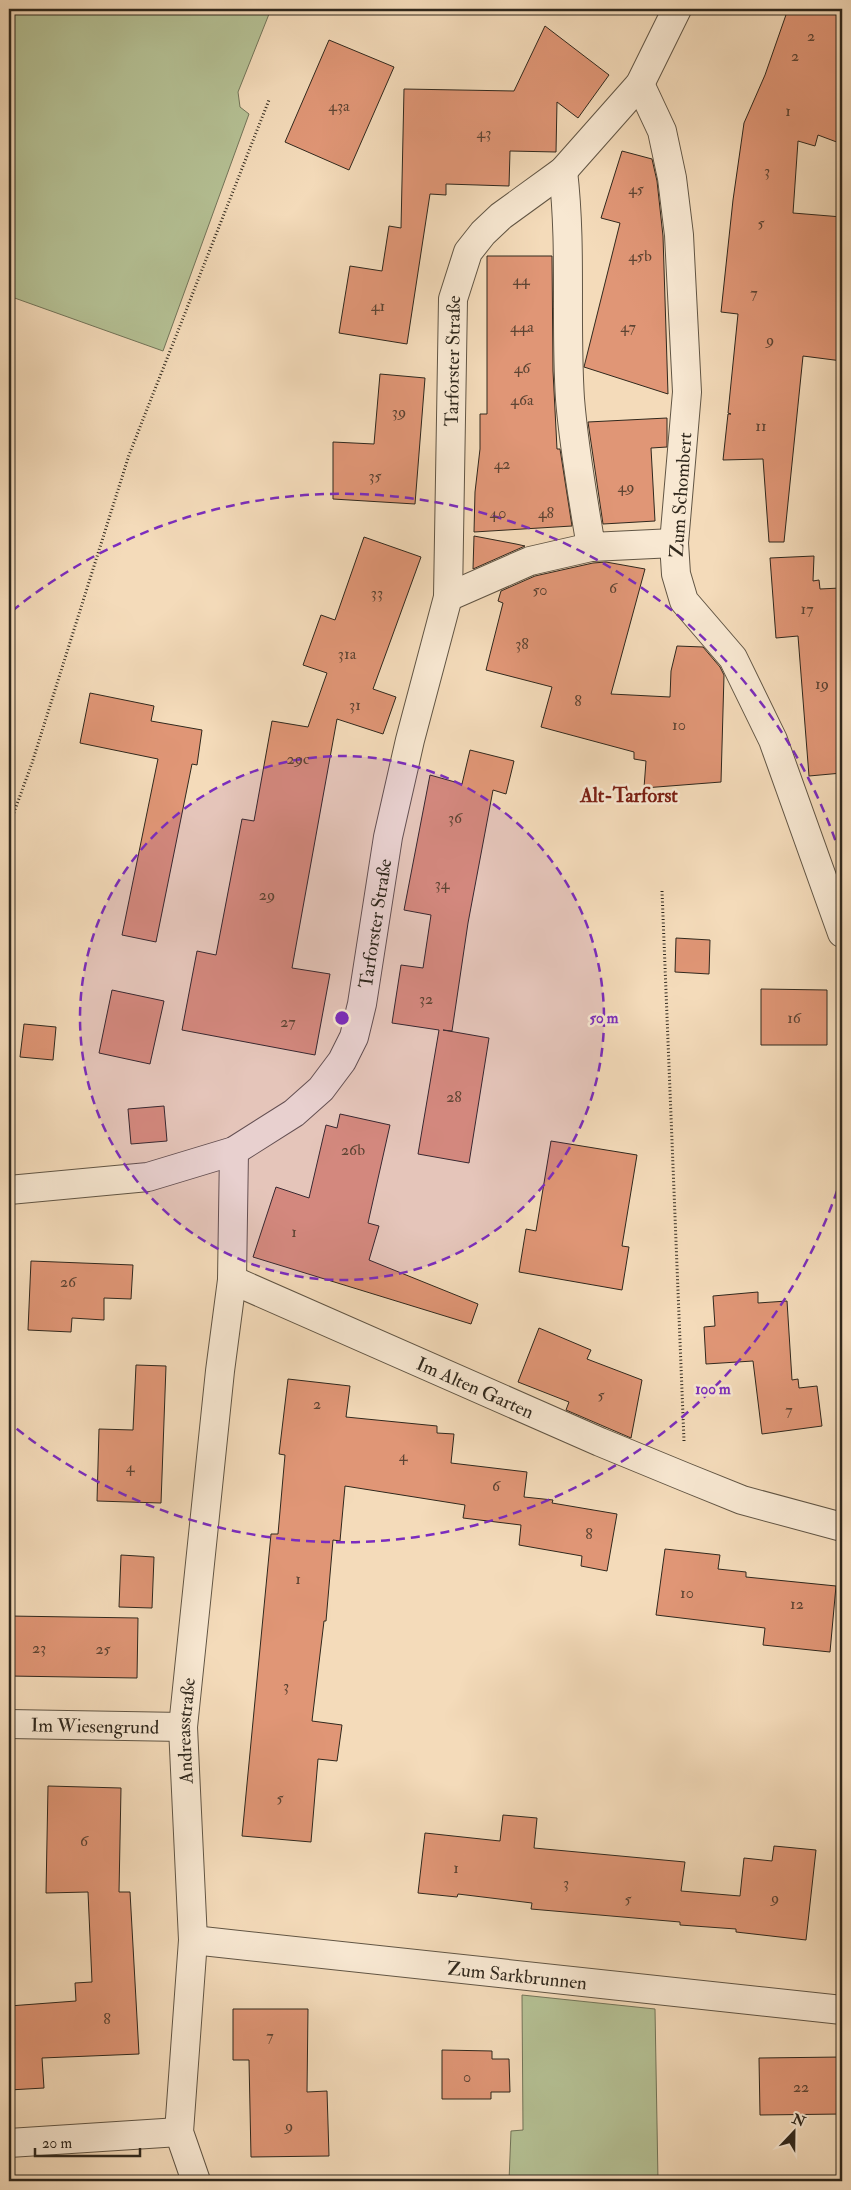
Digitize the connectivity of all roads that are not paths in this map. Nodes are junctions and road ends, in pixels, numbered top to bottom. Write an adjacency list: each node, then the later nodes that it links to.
1 (677, 9): 2 (street, Tarforster Straße)
2 (640, 84): 3 (street, Tarforster Straße); 4 (street, Zum Schombert)
3 (563, 171): 5 (street); 6 (street, Tarforster Straße)
4 (674, 543): 5 (street); 7 (street, Zum Schombert)
5 (591, 547): 6 (street)
6 (448, 597): 8 (street, Tarforster Straße)
7 (842, 933)
8 (234, 1152): 9 (street, Tarforster Straße); 10 (street)
9 (9, 1190)
10 (232, 1280): 11 (street, Im Alten Garten); 13 (street, Andreasstraße)
11 (842, 1527)
12 (9, 1724): 13 (street, Im Wiesengrund)
13 (182, 1727): 14 (street, Andreasstraße)
14 (193, 1940): 15 (street, Zum Sarkbrunnen); 16 (street, Andreasstraße)
15 (842, 2010)
16 (179, 2132): 17 (street); 18 (street, Andreasstraße)
17 (9, 2143)
18 (196, 2181)

